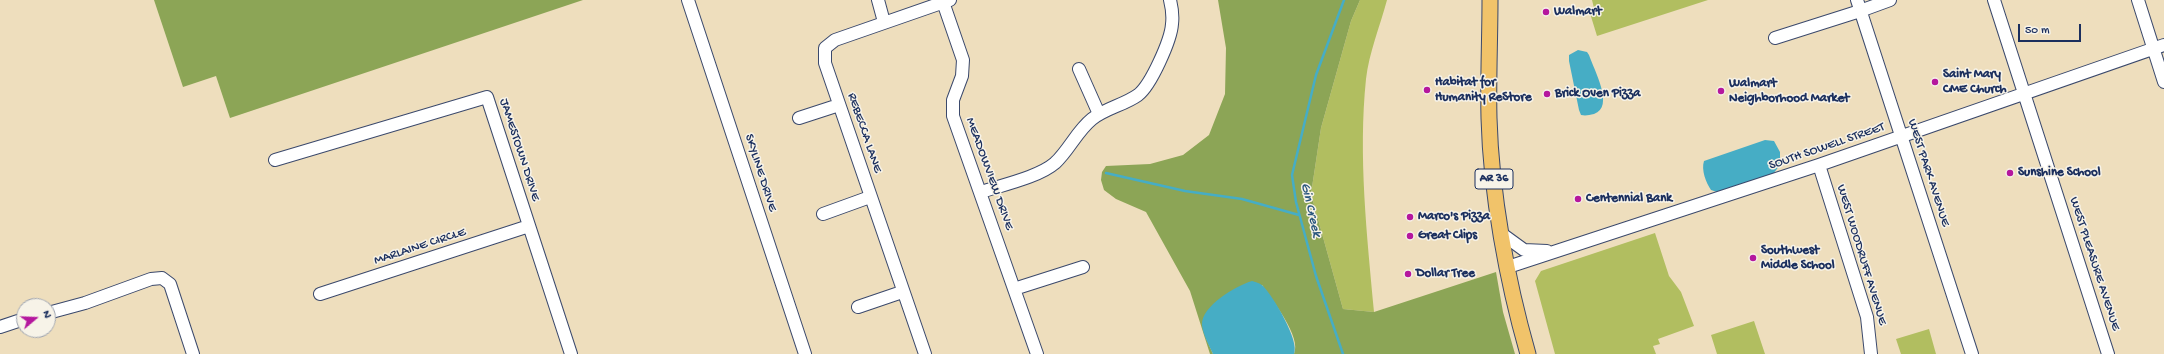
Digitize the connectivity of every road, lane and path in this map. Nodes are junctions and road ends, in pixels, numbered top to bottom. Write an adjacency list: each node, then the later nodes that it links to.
1 (688, 0): 39 (street, SKYLINE DRIVE)
2 (878, 0): 10 (street)
3 (1170, 0): 17 (street)
4 (1490, 0): 26 (main road, AR 36)
5 (1890, 0): 9 (street)
6 (1994, 0): 15 (street, WEST PLEASURE AVENUE)
7 (2138, 0): 12 (street)
8 (947, 1): 10 (street, REBECCA LANE); 22 (street, MEADOWVIEW DRIVE)
9 (1858, 6): 11 (street); 19 (street, WEST PARK AVENUE)
10 (884, 22): 16 (street, REBECCA LANE)
11 (1775, 38)
12 (2159, 47): 14 (street); 15 (street, SOUTH SOWELL STREET)
13 (1079, 69): 17 (street)
14 (2164, 82)
15 (2024, 94): 19 (street, SOUTH SOWELL STREET); 45 (street, WEST PLEASURE AVENUE)
16 (839, 104): 18 (street); 23 (street, REBECCA LANE)
17 (1099, 114): 22 (street)
18 (799, 118)
19 (1901, 136): 21 (street, SOUTH SOWELL STREET); 44 (street, WEST PARK AVENUE)
20 (275, 160): 25 (street, JAMESTOWN DRIVE)
21 (1819, 165): 27 (street, SOUTH SOWELL STREET); 43 (street, WEST WOODRUFF AVENUE)
22 (981, 192): 30 (street, MEADOWVIEW DRIVE)
23 (870, 197): 24 (street); 31 (street, REBECCA LANE)
24 (823, 214)
25 (529, 226): 32 (street, MARLAINE CIRCLE); 38 (street, JAMESTOWN DRIVE)
26 (1502, 234): 27 (street); 29 (main road, AR 36)
27 (1560, 251): 29 (street, SOUTH SOWELL STREET)
28 (1083, 267): 30 (street)
29 (1508, 268): 42 (main road, AR 36)
30 (1014, 289): 41 (street, MEADOWVIEW DRIVE)
31 (902, 292): 33 (street); 40 (street, REBECCA LANE)
32 (320, 294)
33 (858, 308)
34 (56, 311): 37 (street)
35 (16, 322): 36 (street)
36 (0, 327)
37 (192, 354)
38 (571, 354)
39 (805, 354)
40 (925, 354)
41 (1037, 354)
42 (1528, 354)
43 (1871, 354)
44 (1972, 354)
45 (2108, 354)

